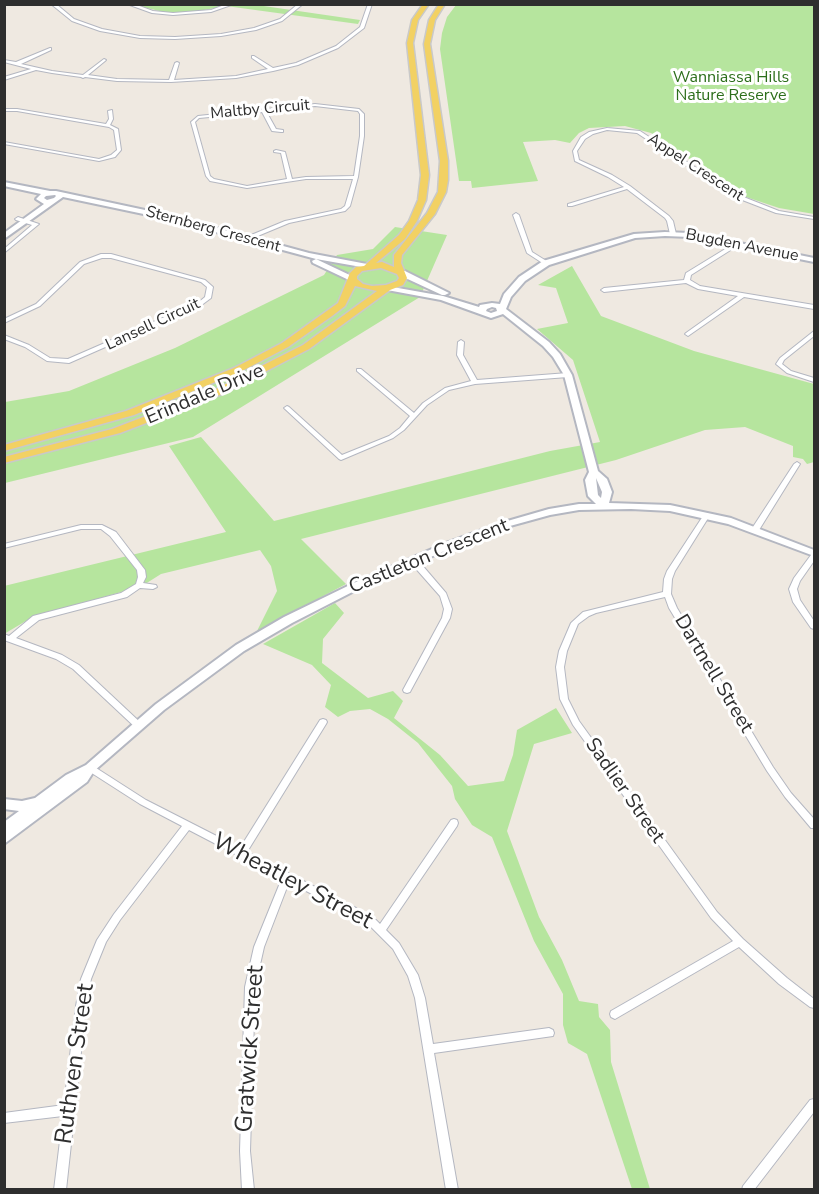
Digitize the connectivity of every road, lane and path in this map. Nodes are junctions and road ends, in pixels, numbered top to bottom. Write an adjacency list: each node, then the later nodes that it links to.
1 (53, 4): 4 (street)
2 (129, 4): 3 (street)
3 (231, 4)
4 (302, 4)
5 (370, 4): 17 (street)
6 (426, 4): 51 (main road)
7 (437, 4): 9 (main road)
8 (442, 4): 9 (main road)
9 (427, 44): 52 (main road)
10 (50, 49): 15 (street)
11 (253, 57): 17 (street)
12 (104, 60): 18 (street)
13 (4, 61): 15 (street)
14 (177, 63): 20 (street)
15 (16, 64): 16 (street)
16 (35, 69): 18 (street); 19 (street)
17 (273, 70): 20 (street)
18 (83, 77): 20 (street)
19 (4, 79)
20 (171, 81)
21 (4, 110): 24 (street)
22 (263, 110): 25 (street); 30 (street, Maltby Circuit); 31 (street, Maltby Circuit)
23 (110, 111): 24 (street)
24 (108, 125): 26 (street)
25 (282, 131)
26 (4, 143)
27 (290, 150): 29 (street)
28 (276, 151): 29 (street)
29 (283, 152): 31 (street)
30 (356, 177): 31 (street, Maltby Circuit); 46 (street, Maltby Circuit)
31 (290, 181)
32 (4, 184): 35 (street, Sternberg Crescent)
33 (628, 187): 38 (street); 40 (street, Appel Crescent); 44 (street, Appel Crescent)
34 (4, 189): 36 (street)
35 (55, 193): 36 (street); 37 (street); 42 (street, Sternberg Crescent)
36 (40, 199): 37 (street, Sternberg Crescent); 41 (street)
37 (53, 201): 41 (street); 42 (street, Sternberg Crescent)
38 (570, 205)
39 (516, 215): 50 (street)
40 (814, 218)
41 (22, 220): 43 (street); 45 (street); 48 (street)
42 (197, 225): 46 (street, Sternberg Crescent)
43 (4, 230)
44 (673, 234): 47 (street, Bugden Avenue); 50 (street, Bugden Avenue)
45 (4, 237)
46 (248, 238): 51 (street, Sternberg Crescent); 53 (street, Sternberg Crescent)
47 (735, 245): 49 (street, Bugden Avenue); 54 (street)
48 (4, 252)
49 (814, 260)
50 (546, 263): 58 (street, Bugden Avenue)
51 (368, 266): 52 (main road); 53 (main road, Erindale Drive)
52 (401, 272): 55 (main road, Erindale Drive); 59 (street)
53 (353, 280): 55 (main road); 73 (main road, Erindale Drive)
54 (687, 281): 56 (street); 57 (street)
55 (387, 289): 59 (street); 74 (main road, Erindale Drive)
56 (604, 290)
57 (742, 295): 60 (street); 64 (street)
58 (507, 296): 59 (street, Bugden Avenue); 61 (street, Bugden Avenue)
59 (486, 307): 61 (street)
60 (814, 307)
61 (499, 312): 68 (street)
62 (4, 321): 65 (street, Lansell Circuit)
63 (814, 333): 69 (street)
64 (688, 334)
65 (4, 337)
66 (461, 342): 70 (street)
67 (359, 370): 72 (street)
68 (568, 375): 70 (street); 76 (street)
69 (814, 380)
70 (475, 382): 72 (street)
71 (288, 408): 72 (street)
72 (414, 416)
73 (4, 448)
74 (4, 460)
75 (797, 464): 83 (street)
76 (594, 472): 77 (street); 78 (street)
77 (607, 495): 79 (street); 80 (street)
78 (593, 496): 79 (street); 81 (street)
79 (604, 506): 80 (street, Castleton Crescent); 81 (street, Castleton Crescent)
80 (631, 506): 82 (street, Castleton Crescent)
81 (579, 507): 86 (street, Castleton Crescent)
82 (706, 515): 83 (street, Castleton Crescent); 89 (street, Dartnell Street)
83 (755, 530): 85 (street, Castleton Crescent)
84 (4, 546): 87 (street)
85 (814, 555): 90 (street)
86 (413, 560): 92 (street); 94 (street, Castleton Crescent)
87 (139, 585): 88 (street); 91 (street)
88 (153, 587)
89 (667, 594): 99 (street, Dartnell Street); 105 (street, Sadlier Street)
90 (814, 627)
91 (7, 638): 94 (street)
92 (407, 690)
93 (323, 722): 102 (street)
94 (139, 726): 95 (street, Castleton Crescent)
95 (90, 768): 96 (street, Castleton Crescent); 100 (street, Wheatley Street); 101 (street, Castleton Crescent)
96 (40, 802): 97 (street); 101 (street, Castleton Crescent)
97 (4, 804)
98 (454, 822): 104 (street)
99 (814, 825)
100 (187, 826): 102 (street, Wheatley Street); 111 (street, Ruthven Street)
101 (9, 827)
102 (241, 854): 103 (street, Wheatley Street)
103 (287, 877): 104 (street, Wheatley Street); 114 (street, Gratwick Street)
104 (381, 930): 109 (street, Wheatley Street)
105 (740, 942): 106 (street, Sadlier Street); 107 (street)
106 (814, 1004)
107 (615, 1014)
108 (549, 1033): 109 (street)
109 (428, 1049): 115 (street, Wheatley Street)
110 (814, 1104): 116 (street)
111 (69, 1110): 112 (street); 113 (street, Ruthven Street)
112 (4, 1118)
113 (60, 1190)
114 (248, 1190)
115 (452, 1190)
116 (747, 1190)

